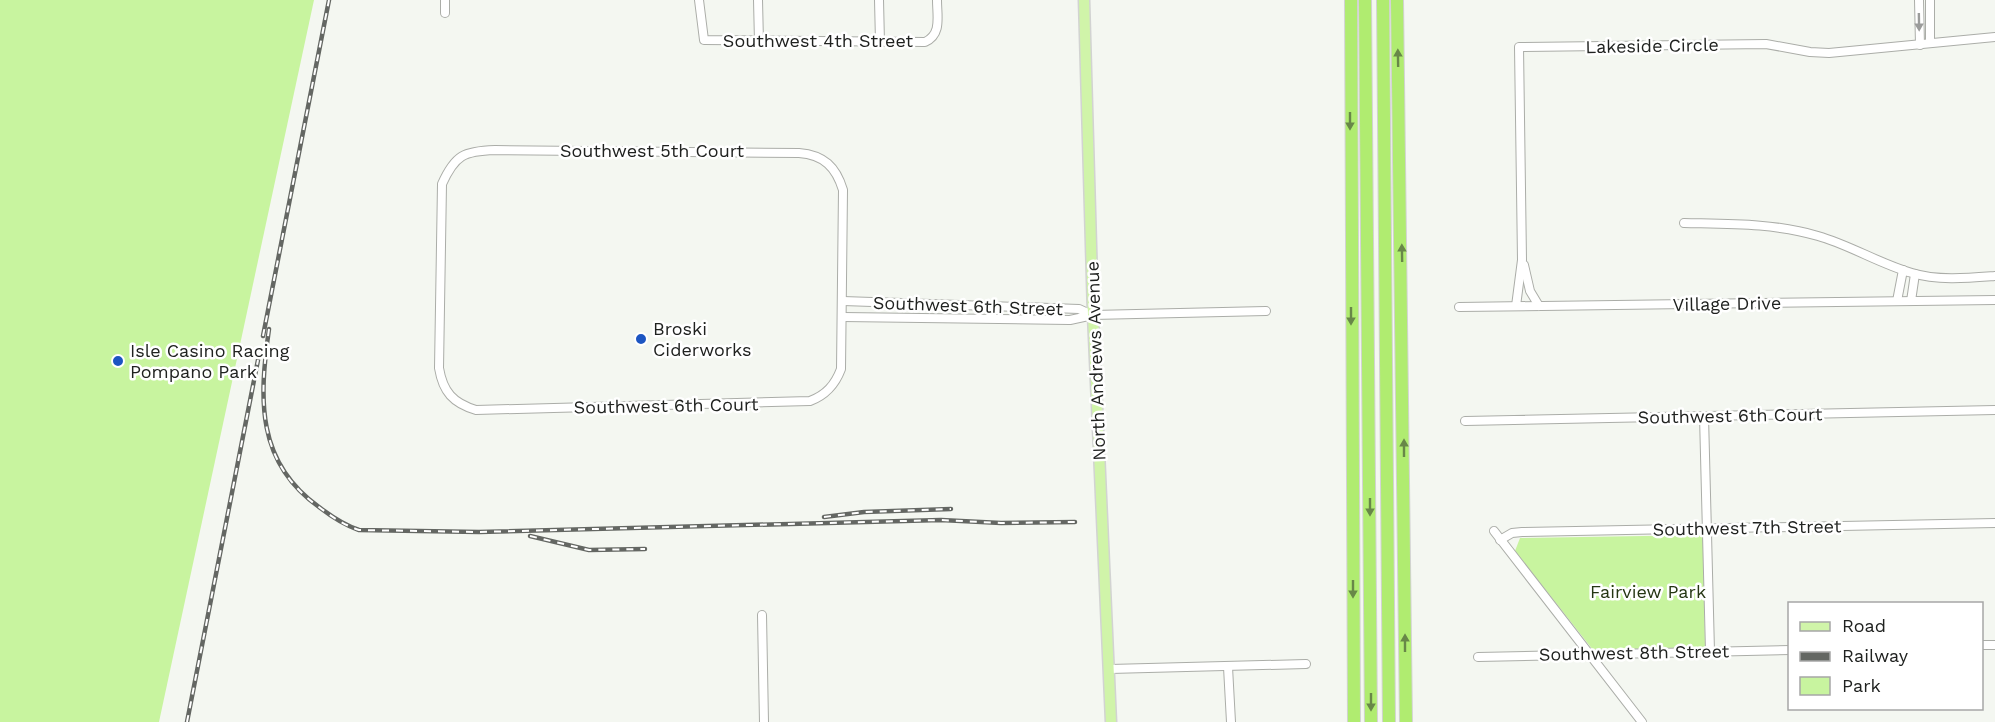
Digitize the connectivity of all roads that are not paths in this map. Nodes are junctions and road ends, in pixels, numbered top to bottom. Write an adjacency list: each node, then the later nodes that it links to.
1 (445, 0): 13 (street)
2 (699, 0): 15 (street, Southwest 4th Street)
3 (758, 0): 15 (street)
4 (879, 0): 16 (street)
5 (937, 0): 16 (street, Southwest 4th Street)
6 (1084, 0): 32 (main road, North Andrews Avenue)
7 (1351, 0): 39 (highway, one-way to 39)
8 (1365, 0): 34 (highway)
9 (1383, 0): 45 (highway)
10 (1397, 0): 59 (highway, one-way to 10)
11 (1919, 0): 18 (street, one-way to 18)
12 (1930, 0): 17 (street)
13 (445, 13)
14 (1995, 37): 17 (street, Lakeside Circle)
15 (759, 42): 16 (street, Southwest 4th Street)
16 (880, 42)
17 (1930, 43): 18 (street, Lakeside Circle)
18 (1920, 45): 20 (street, Lakeside Circle)
19 (1684, 223): 21 (street)
20 (1522, 260): 28 (street, Lakeside Circle); 29 (street, Lakeside Circle)
21 (1904, 270): 22 (street); 27 (street)
22 (1915, 274): 23 (street); 25 (street)
23 (1995, 276)
24 (1995, 300): 25 (street, Village Drive)
25 (1911, 301): 27 (street, Village Drive)
26 (843, 302): 32 (street, Southwest 6th Street); 33 (street); 35 (street, Southwest 5th Court)
27 (1897, 302): 29 (street, Village Drive)
28 (1516, 306): 29 (street, Village Drive); 30 (street, Village Drive)
29 (1539, 306)
30 (1460, 307)
31 (1266, 311): 32 (street, Southwest 6th Street)
32 (1093, 315): 33 (street, Southwest 6th Street); 52 (main road, North Andrews Avenue)
33 (843, 317): 35 (street, Southwest 6th Court)
34 (1368, 323): 39 (highway); 57 (highway, one-way to 57)
35 (476, 410)
36 (1995, 410): 37 (street, Southwest 6th Court)
37 (1704, 416): 38 (street, Southwest 6th Court); 41 (street)
38 (1465, 421)
39 (1352, 447): 56 (highway, one-way to 56)
40 (1995, 523): 41 (street, Southwest 7th Street)
41 (1706, 528): 43 (street, Southwest 7th Street); 47 (street)
42 (1494, 531): 43 (street)
43 (1500, 540): 48 (street)
44 (762, 615): 53 (street)
45 (1388, 618): 58 (highway); 59 (highway)
46 (1788, 650): 47 (street, Southwest 8th Street)
47 (1710, 651): 48 (street, Southwest 8th Street)
48 (1590, 654): 49 (street, Southwest 8th Street); 60 (street)
49 (1478, 657)
50 (1306, 664): 51 (street)
51 (1228, 667): 52 (street); 55 (street)
52 (1110, 669): 54 (main road, North Andrews Avenue)
53 (764, 722)
54 (1111, 722)
55 (1231, 722)
56 (1354, 722)
57 (1371, 722)
58 (1389, 722)
59 (1406, 722)
60 (1642, 722)

